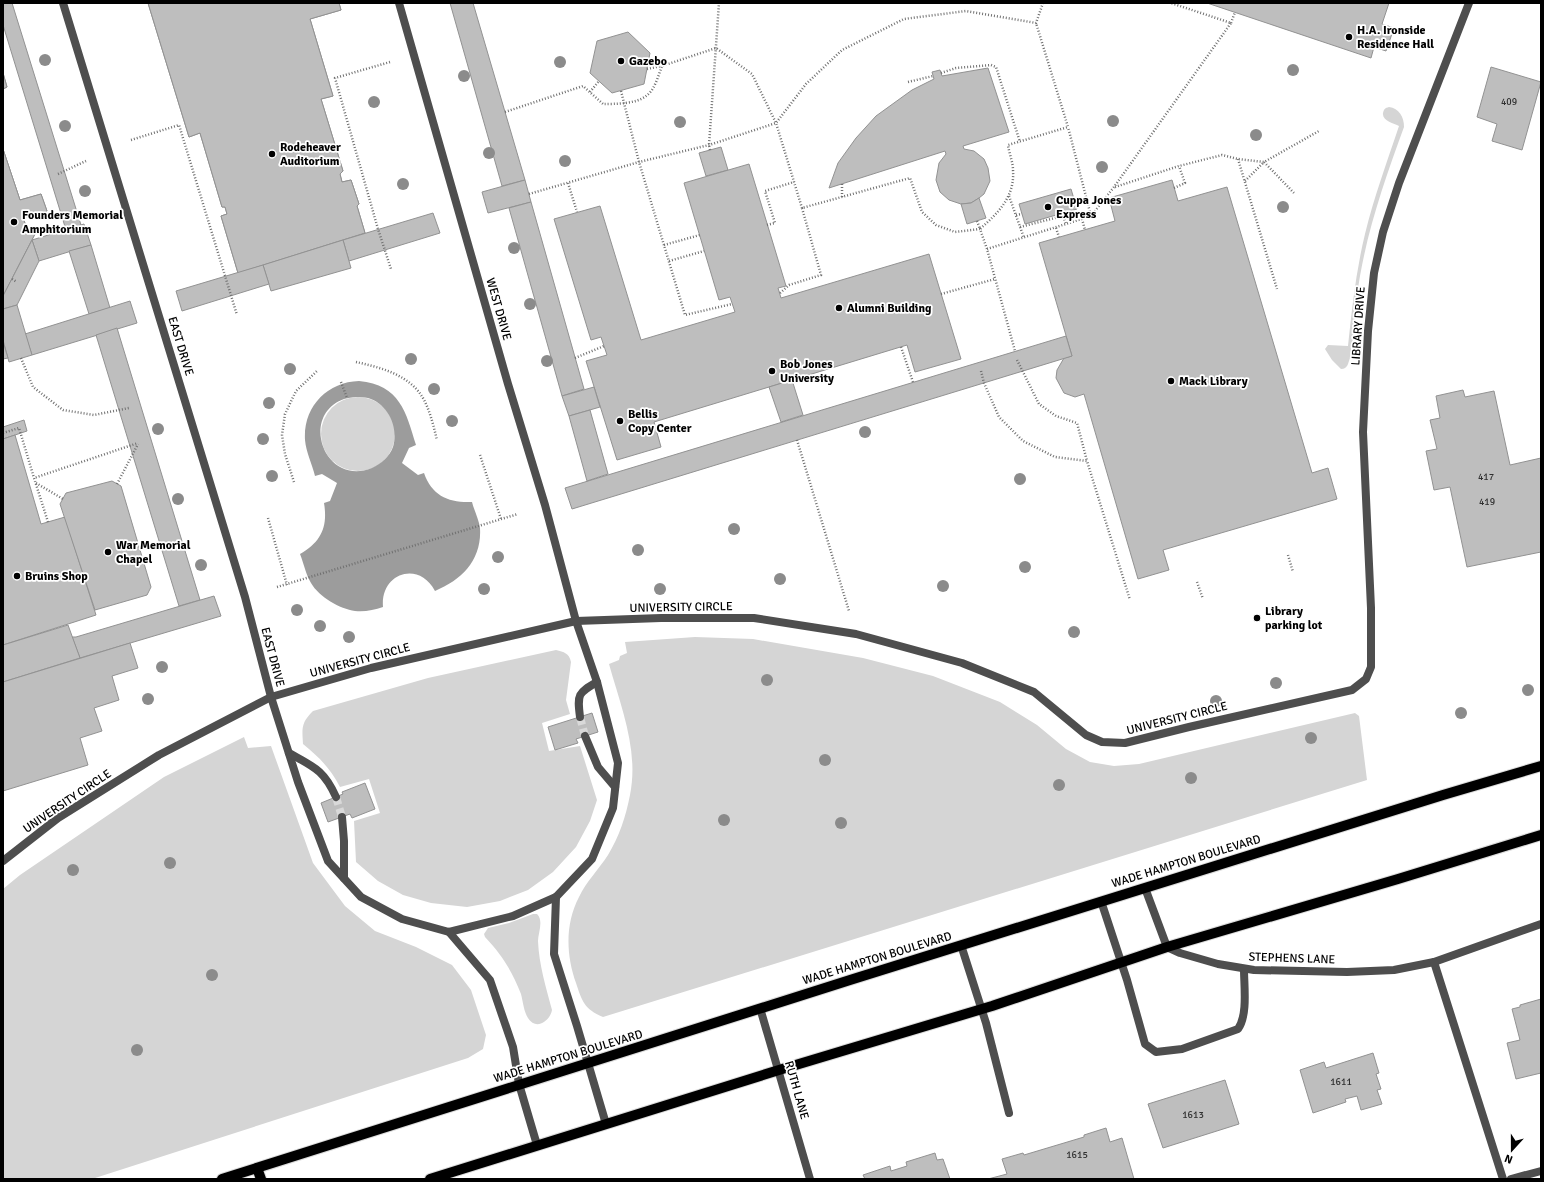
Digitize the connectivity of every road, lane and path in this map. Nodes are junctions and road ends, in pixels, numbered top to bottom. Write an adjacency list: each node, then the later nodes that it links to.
1 (63, 3): 112 (street, EAST DRIVE)
2 (398, 3): 109 (street, WEST DRIVE)
3 (719, 3): 10 (path)
4 (1043, 3): 8 (path)
5 (1171, 3): 9 (path)
6 (1470, 3): 110 (street, LIBRARY DRIVE)
7 (1235, 12): 9 (path)
8 (1036, 23): 22 (path); 23 (path)
9 (1231, 23): 39 (path)
10 (716, 48): 12 (path); 22 (path); 27 (path)
11 (390, 62): 65 (path)
12 (662, 66): 13 (path); 20 (path)
13 (647, 69)
14 (941, 73): 26 (path)
15 (932, 76): 17 (path)
16 (599, 81): 19 (path)
17 (908, 82)
18 (621, 91): 20 (path)
19 (590, 92): 20 (path); 21 (path)
20 (625, 104): 31 (path)
21 (505, 112)
22 (776, 123): 27 (path); 36 (path)
23 (1068, 127): 26 (path); 49 (path)
24 (1319, 132): 32 (path)
25 (131, 140): 73 (path)
26 (1020, 142): 43 (path)
27 (709, 144): 28 (path); 31 (path)
28 (710, 150)
29 (1238, 159): 32 (path); 33 (path); 35 (path)
30 (86, 161): 34 (path)
31 (639, 162): 37 (path); 61 (path)
32 (1264, 162): 35 (path); 41 (path)
33 (1178, 166): 39 (path); 40 (path)
34 (58, 174)
35 (1245, 181): 69 (path)
36 (794, 182): 45 (path); 53 (path)
37 (568, 183): 42 (path); 46 (path)
38 (842, 184): 44 (path)
39 (1114, 187): 49 (path)
40 (1174, 188)
41 (1294, 193)
42 (529, 194)
43 (1009, 195): 48 (path); 56 (path)
44 (842, 197): 45 (path); 56 (path)
45 (802, 208): 70 (path)
46 (577, 212)
47 (1022, 214): 48 (path)
48 (1016, 215): 54 (path)
49 (1091, 216): 50 (path)
50 (1082, 219): 52 (path); 57 (path)
51 (977, 221): 56 (path)
52 (1066, 224): 54 (path); 55 (path)
53 (767, 225)
54 (1020, 227): 60 (path)
55 (1056, 228): 59 (path); 60 (path)
56 (980, 230): 62 (path)
57 (1085, 230)
58 (700, 235): 61 (path)
59 (1060, 237)
60 (1024, 238): 62 (path)
61 (664, 245): 64 (path)
62 (987, 249): 67 (path)
63 (704, 251): 64 (path)
64 (669, 261): 72 (path)
65 (392, 269)
66 (12, 279): 68 (path)
67 (995, 279): 71 (path); 76 (path)
68 (18, 282)
69 (1277, 289)
70 (780, 293)
71 (941, 294)
72 (732, 304)
73 (237, 315)
74 (604, 346): 78 (path)
75 (901, 347): 84 (path)
76 (1015, 352)
77 (21, 358): 86 (path)
78 (575, 358)
79 (1017, 360): 91 (path)
80 (356, 362): 88 (path)
81 (317, 371): 93 (path)
82 (981, 371): 91 (path)
83 (340, 382): 85 (path)
84 (913, 382)
85 (347, 398)
86 (129, 408)
87 (3, 433): 92 (path)
88 (437, 440)
89 (798, 440): 108 (path)
90 (480, 455): 99 (path)
91 (1087, 461): 107 (path)
92 (34, 478): 94 (path); 95 (path)
93 (294, 482)
94 (36, 484): 96 (path); 100 (path)
95 (117, 484)
96 (63, 499)
97 (518, 514): 99 (path)
98 (268, 518): 104 (path)
99 (501, 519): 104 (path)
100 (48, 522)
101 (1288, 555): 102 (path)
102 (1293, 572)
103 (1197, 582): 106 (path)
104 (287, 585): 105 (path)
105 (277, 587)
106 (1203, 599)
107 (1130, 600)
108 (849, 611)
109 (576, 621): 110 (street, UNIVERSITY CIRCLE); 111 (street, WEST DRIVE); 112 (street, UNIVERSITY CIRCLE)
110 (1371, 667)
111 (597, 682): 113 (street); 117 (street, WEST DRIVE)
112 (271, 697): 115 (street, EAST DRIVE); 121 (street, UNIVERSITY CIRCLE)
113 (580, 717)
114 (585, 736): 117 (street)
115 (289, 753): 118 (street); 122 (street, EAST DRIVE)
116 (1541, 766): 123 (main road, WADE HAMPTON BOULEVARD)
117 (616, 787): 124 (street, WEST DRIVE)
118 (336, 797)
119 (342, 817): 122 (street)
120 (1541, 835): 129 (main road)
121 (3, 861)
122 (344, 878): 127 (street, EAST DRIVE)
123 (1145, 888): 125 (main road, WADE HAMPTON BOULEVARD); 129 (street)
124 (556, 897): 127 (street); 135 (street)
125 (1101, 901): 128 (main road, WADE HAMPTON BOULEVARD); 131 (street)
126 (1541, 924): 130 (street, STEPHENS LANE)
127 (449, 932): 137 (street)
128 (961, 945): 133 (main road, WADE HAMPTON BOULEVARD); 134 (street)
129 (1167, 947): 131 (main road); 132 (street, STEPHENS LANE)
130 (1434, 962): 132 (street, STEPHENS LANE); 148 (street)
131 (1121, 963): 132 (street); 134 (main road)
132 (1244, 969)
133 (760, 1008): 135 (main road, WADE HAMPTON BOULEVARD); 136 (street, RUTH LANE)
134 (982, 1009): 136 (main road); 138 (street)
135 (588, 1063): 137 (main road, WADE HAMPTON BOULEVARD); 139 (street)
136 (779, 1070): 139 (main road); 147 (street, RUTH LANE)
137 (519, 1084): 140 (street); 141 (main road, WADE HAMPTON BOULEVARD)
138 (1009, 1113)
139 (606, 1124): 140 (main road)
140 (538, 1145): 143 (main road)
141 (257, 1168): 144 (main road, WADE HAMPTON BOULEVARD); 145 (main road)
142 (1541, 1171): 149 (street)
143 (448, 1176): 146 (main road)
144 (222, 1179)
145 (261, 1179)
146 (430, 1179)
147 (810, 1179)
148 (1503, 1179)
149 (1512, 1179)

